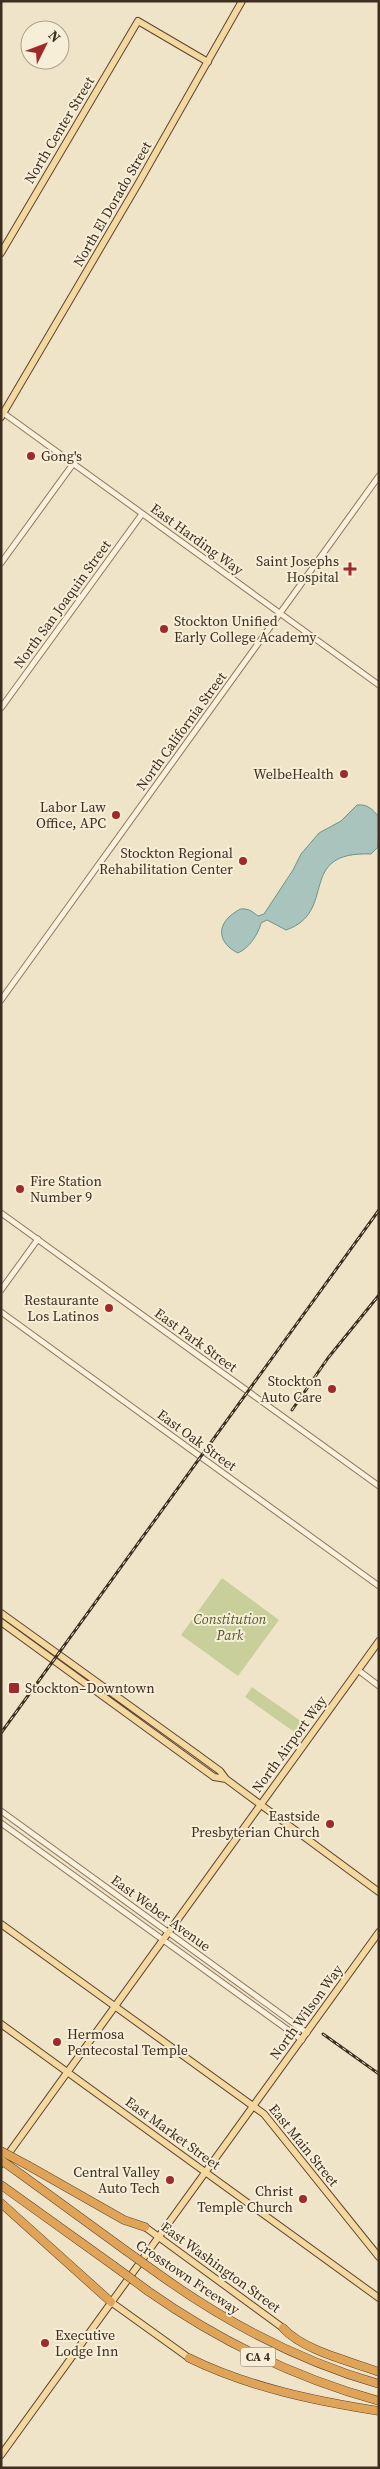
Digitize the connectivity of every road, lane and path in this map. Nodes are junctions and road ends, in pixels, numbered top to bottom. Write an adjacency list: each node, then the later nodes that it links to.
1 (242, 1): 2 (main road, North El Dorado Street)
2 (208, 62): 3 (main road, North Center Street); 4 (main road, North El Dorado Street)
3 (1, 253)
4 (2, 414): 5 (street, East Harding Way)
5 (73, 464): 7 (street, East Harding Way); 8 (street)
6 (379, 476): 9 (street, North California Street)
7 (142, 514): 9 (street, East Harding Way); 11 (street, North San Joaquin Street)
8 (1, 563)
9 (280, 613): 10 (street, East Harding Way); 12 (street, North California Street)
10 (379, 684)
11 (1, 708)
12 (1, 1000)
13 (1, 1213): 14 (street, East Park Street)
14 (38, 1239): 15 (street); 17 (street, East Park Street)
15 (1, 1290)
16 (1, 1312): 18 (street, East Oak Street)
17 (379, 1486)
18 (379, 1586)
19 (1, 1613): 24 (main road)
20 (1, 1622): 24 (main road)
21 (379, 1641): 22 (main road, North Airport Way)
22 (358, 1670): 23 (street); 25 (main road, North Airport Way)
23 (379, 1686)
24 (226, 1780): 25 (main road)
25 (261, 1805): 28 (main road); 30 (main road, North Airport Way)
26 (1, 1811): 30 (street, East Weber Avenue)
27 (1, 1823): 32 (street, East Weber Avenue)
28 (379, 1892)
29 (1, 1924): 33 (main road, East Main Street)
30 (168, 1931): 32 (main road, North Airport Way); 35 (street, East Weber Avenue)
31 (379, 1932): 35 (main road, North Wilson Way)
32 (162, 1940): 33 (main road, North Airport Way); 36 (street, East Weber Avenue)
33 (115, 2006): 37 (main road, North Airport Way); 38 (main road, East Main Street)
34 (1, 2024): 37 (main road, East Market Street)
35 (307, 2033): 36 (main road, North Wilson Way)
36 (302, 2040): 38 (main road, North Wilson Way)
37 (68, 2072): 40 (main road, North Airport Way); 41 (main road, East Market Street)
38 (253, 2105): 41 (main road, North Wilson Way); 46 (main road, East Main Street)
39 (1, 2151): 44 (highway, bridge)
40 (1, 2162): 52 (highway, Crosstown Freeway / CA 4, bridge)
41 (205, 2172): 45 (main road, North Wilson Way); 47 (main road, East Market Street)
42 (1, 2185): 53 (highway, CA 4, bridge)
43 (1, 2203): 48 (highway)
44 (145, 2227): 45 (main road, East Washington Street)
45 (158, 2237): 48 (main road, North Wilson Way); 49 (main road, East Washington Street)
46 (379, 2257)
47 (379, 2298)
48 (111, 2302): 50 (main road); 55 (main road, North Wilson Way)
49 (283, 2328): 51 (highway)
50 (189, 2358): 54 (highway)
51 (379, 2372)
52 (379, 2384)
53 (379, 2401)
54 (379, 2411)
55 (1, 2455)

